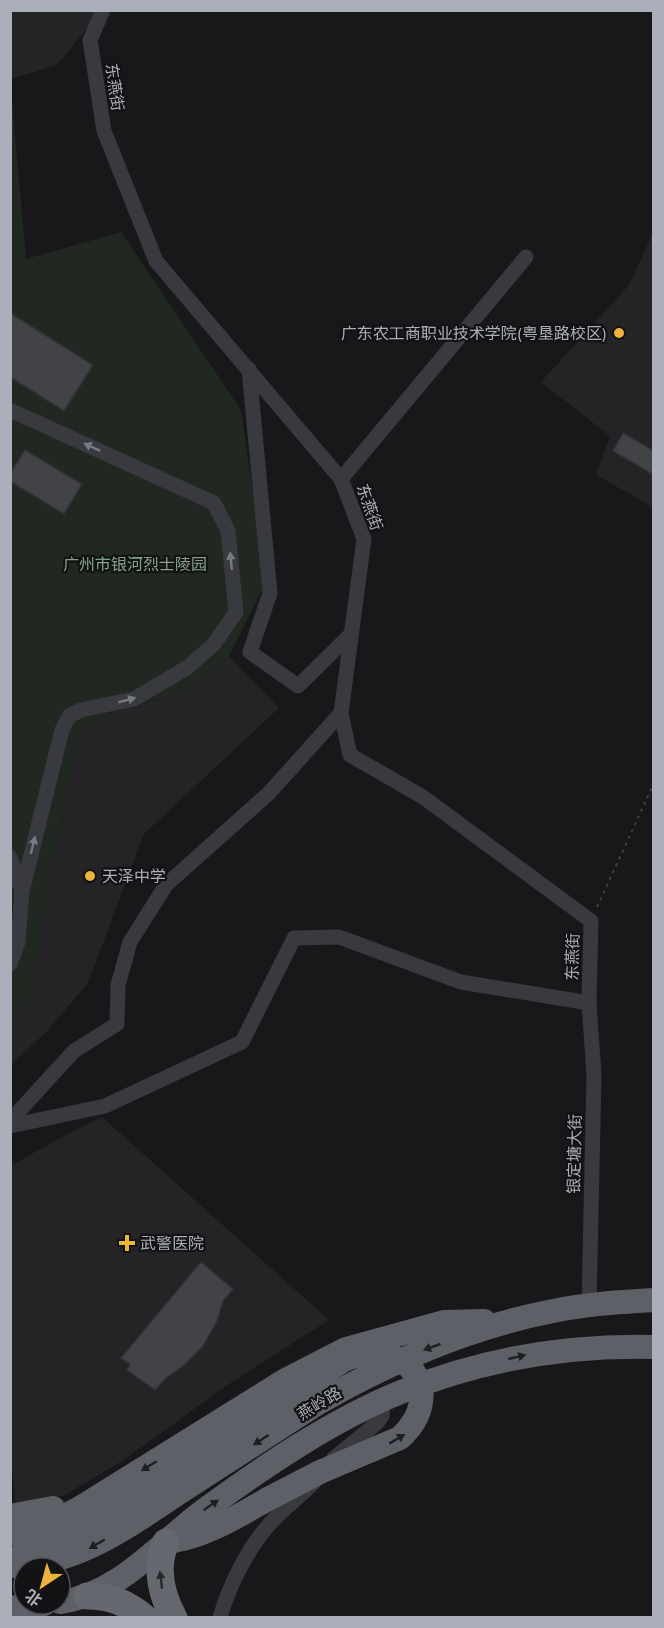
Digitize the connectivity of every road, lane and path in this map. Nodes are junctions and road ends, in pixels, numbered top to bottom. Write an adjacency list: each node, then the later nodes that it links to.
1 (103, 10): 3 (street, 东燕街)
2 (526, 257): 5 (street)
3 (249, 369): 5 (street, 东燕街); 6 (street)
4 (10, 410): 10 (street, one-way to 4)
5 (341, 479): 6 (street, 东燕街)
6 (351, 634): 7 (street, 东燕街)
7 (341, 713): 11 (street, 东燕街); 14 (street)
8 (654, 783): 11 (path)
9 (10, 857): 10 (street)
10 (22, 891): 12 (street)
11 (591, 921): 13 (street, 东燕街)
12 (10, 964)
13 (589, 1003): 15 (street); 17 (street, 银定塘大街)
14 (10, 1121)
15 (10, 1126)
16 (654, 1300): 17 (highway, 燕岭路)
17 (589, 1305): 18 (highway, 燕岭路)
18 (508, 1322): 21 (highway, one-way to 21); 26 (highway, 燕岭路, one-way to 26)
19 (654, 1347): 20 (highway, 燕岭路, one-way to 19)
20 (383, 1401): 24 (highway, 燕岭路, one-way to 20); 32 (street)
21 (106, 1491): 22 (highway); 23 (highway)
22 (10, 1516)
23 (10, 1534)
24 (166, 1542): 25 (highway, one-way to 25, bridge); 27 (highway, 燕岭路); 31 (highway, one-way to 24)
25 (10, 1557)
26 (10, 1566)
27 (87, 1596): 28 (highway, 燕岭路); 29 (highway); 30 (highway)
28 (72, 1599)
29 (62, 1617)
30 (145, 1617)
31 (174, 1617)
32 (220, 1617)

